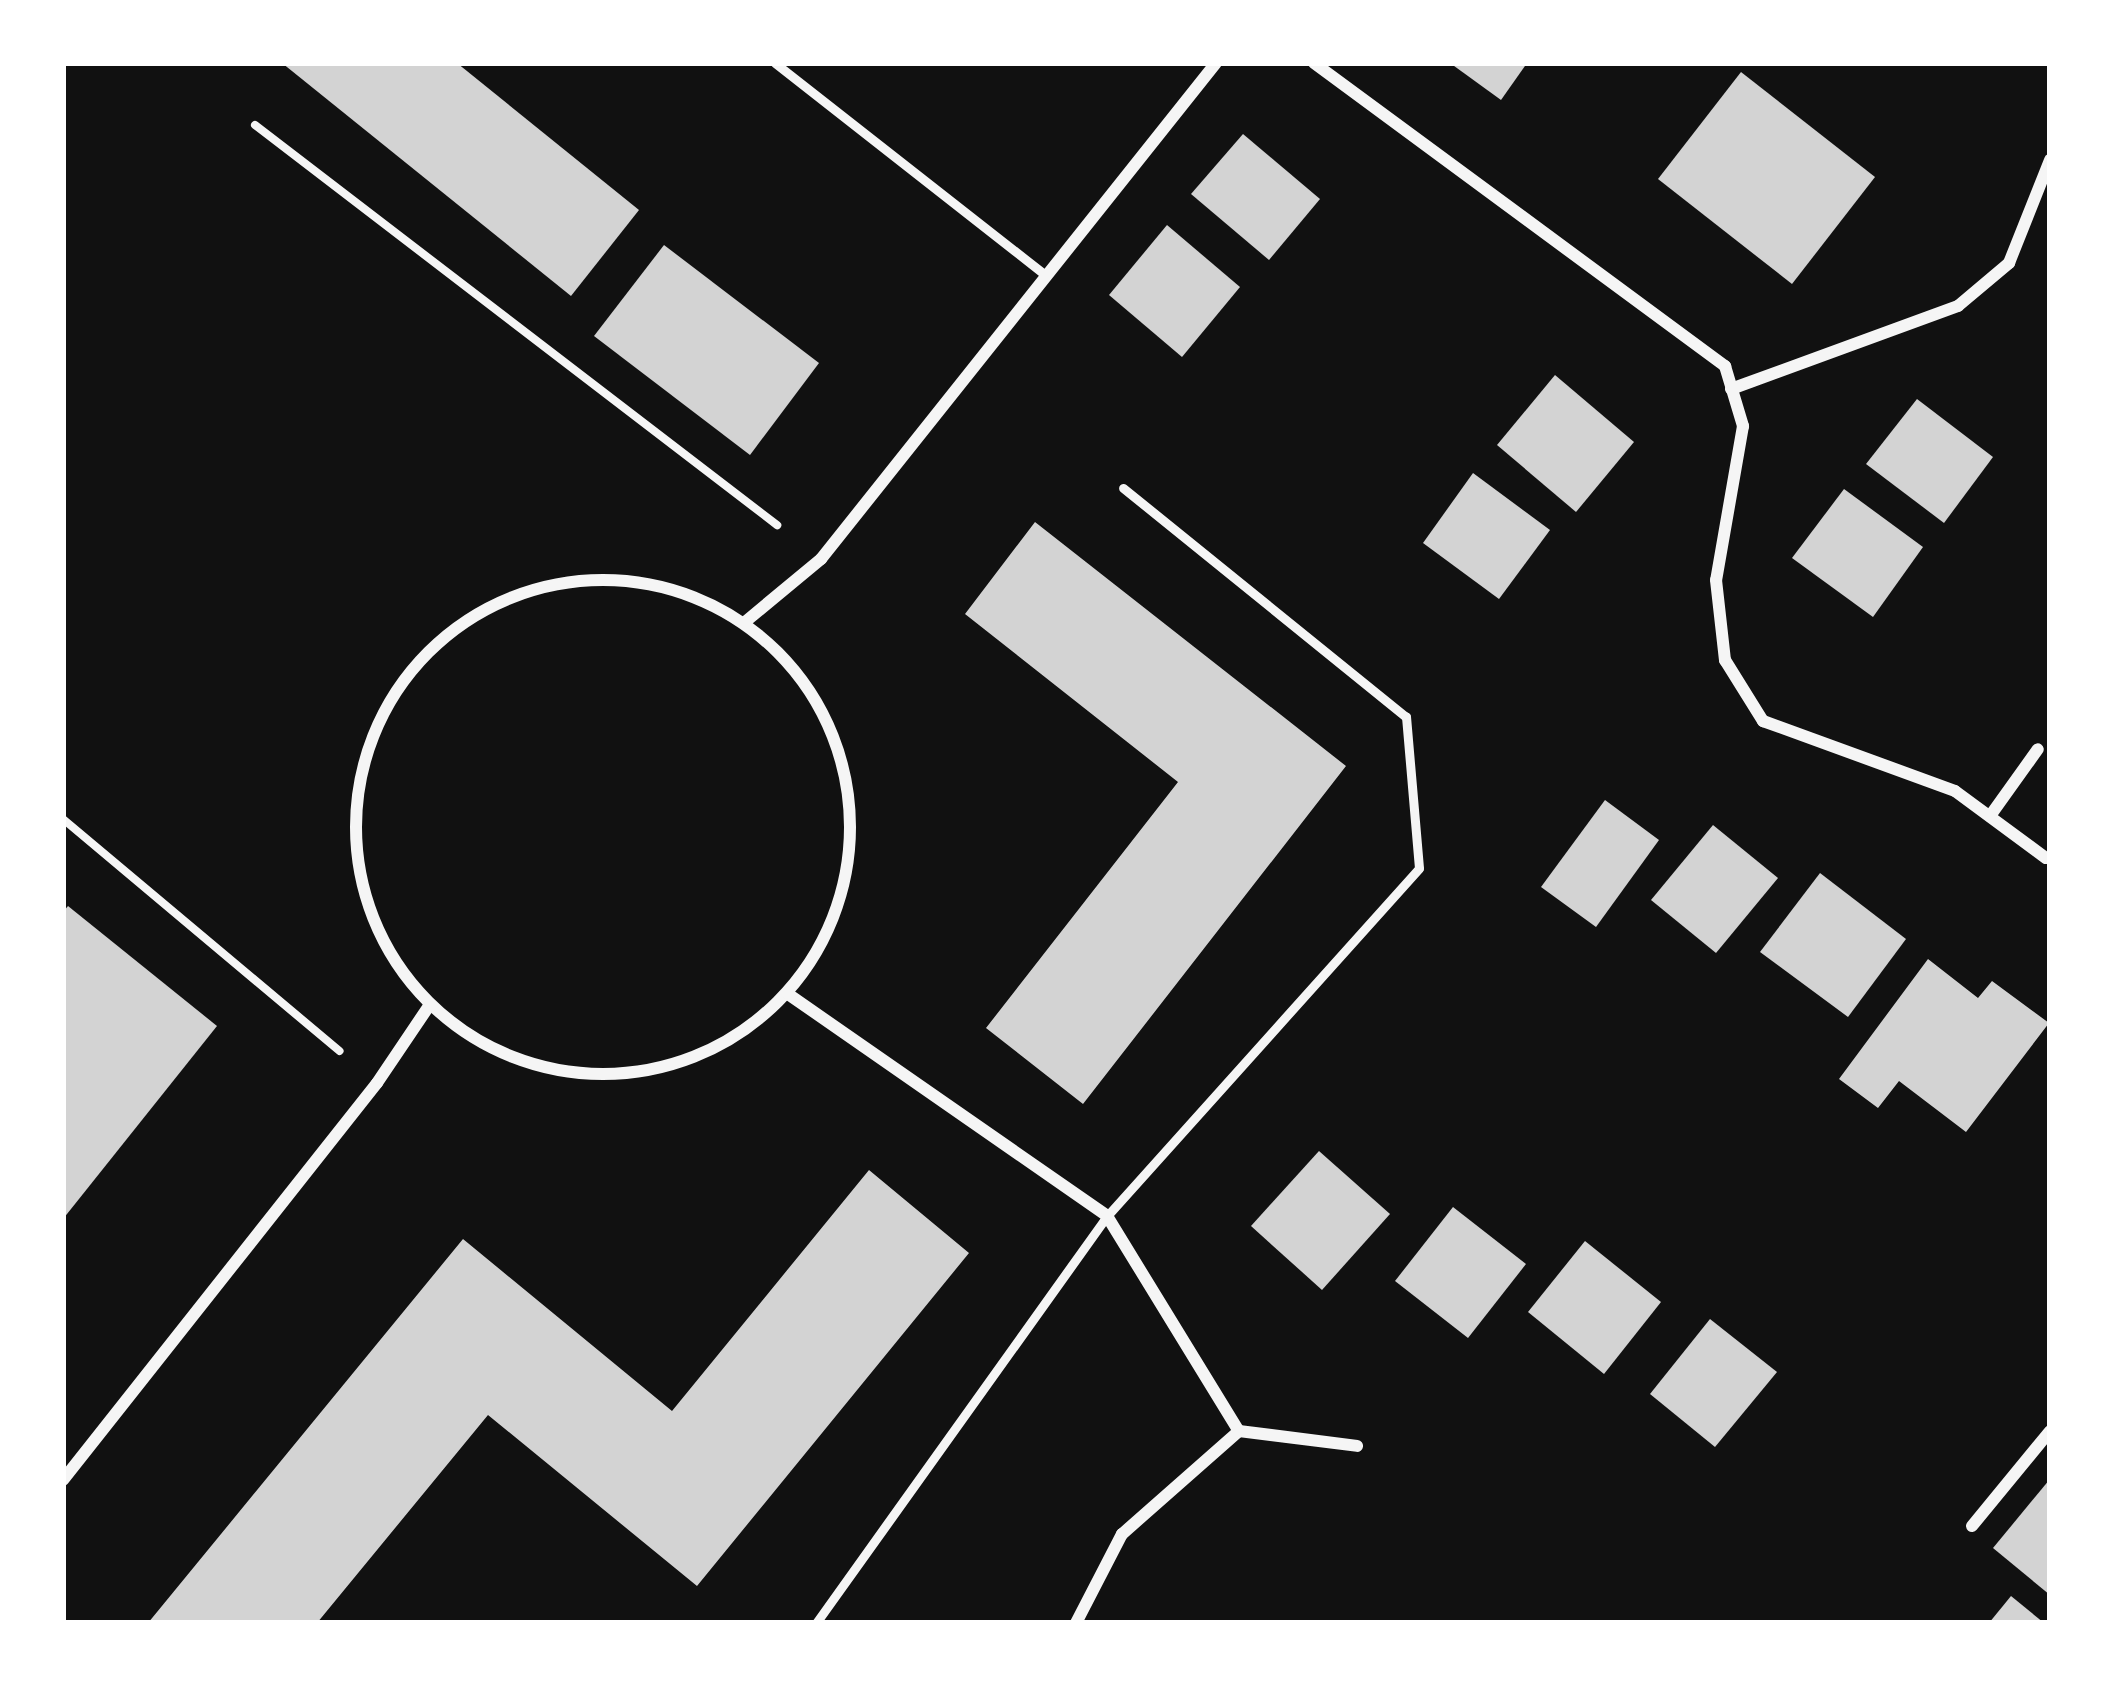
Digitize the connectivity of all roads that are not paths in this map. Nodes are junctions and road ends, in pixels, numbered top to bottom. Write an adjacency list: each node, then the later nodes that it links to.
1 (775, 63): 5 (lane)
2 (1216, 63): 5 (street)
3 (1315, 63): 6 (street)
4 (2050, 160): 6 (street)
5 (1047, 276): 8 (street)
6 (1731, 389): 10 (street)
7 (1123, 488): 14 (lane)
8 (745, 622): 12 (street); 13 (street)
9 (2038, 748): 10 (street)
10 (1990, 817): 11 (street)
11 (2047, 858)
12 (788, 994): 13 (street); 14 (street)
13 (429, 1006): 18 (street)
14 (1107, 1216): 15 (street); 20 (lane)
15 (1239, 1431): 17 (street); 21 (street)
16 (2050, 1431): 19 (street)
17 (1357, 1446)
18 (63, 1480)
19 (1972, 1526)
20 (816, 1623)
21 (1076, 1623)

